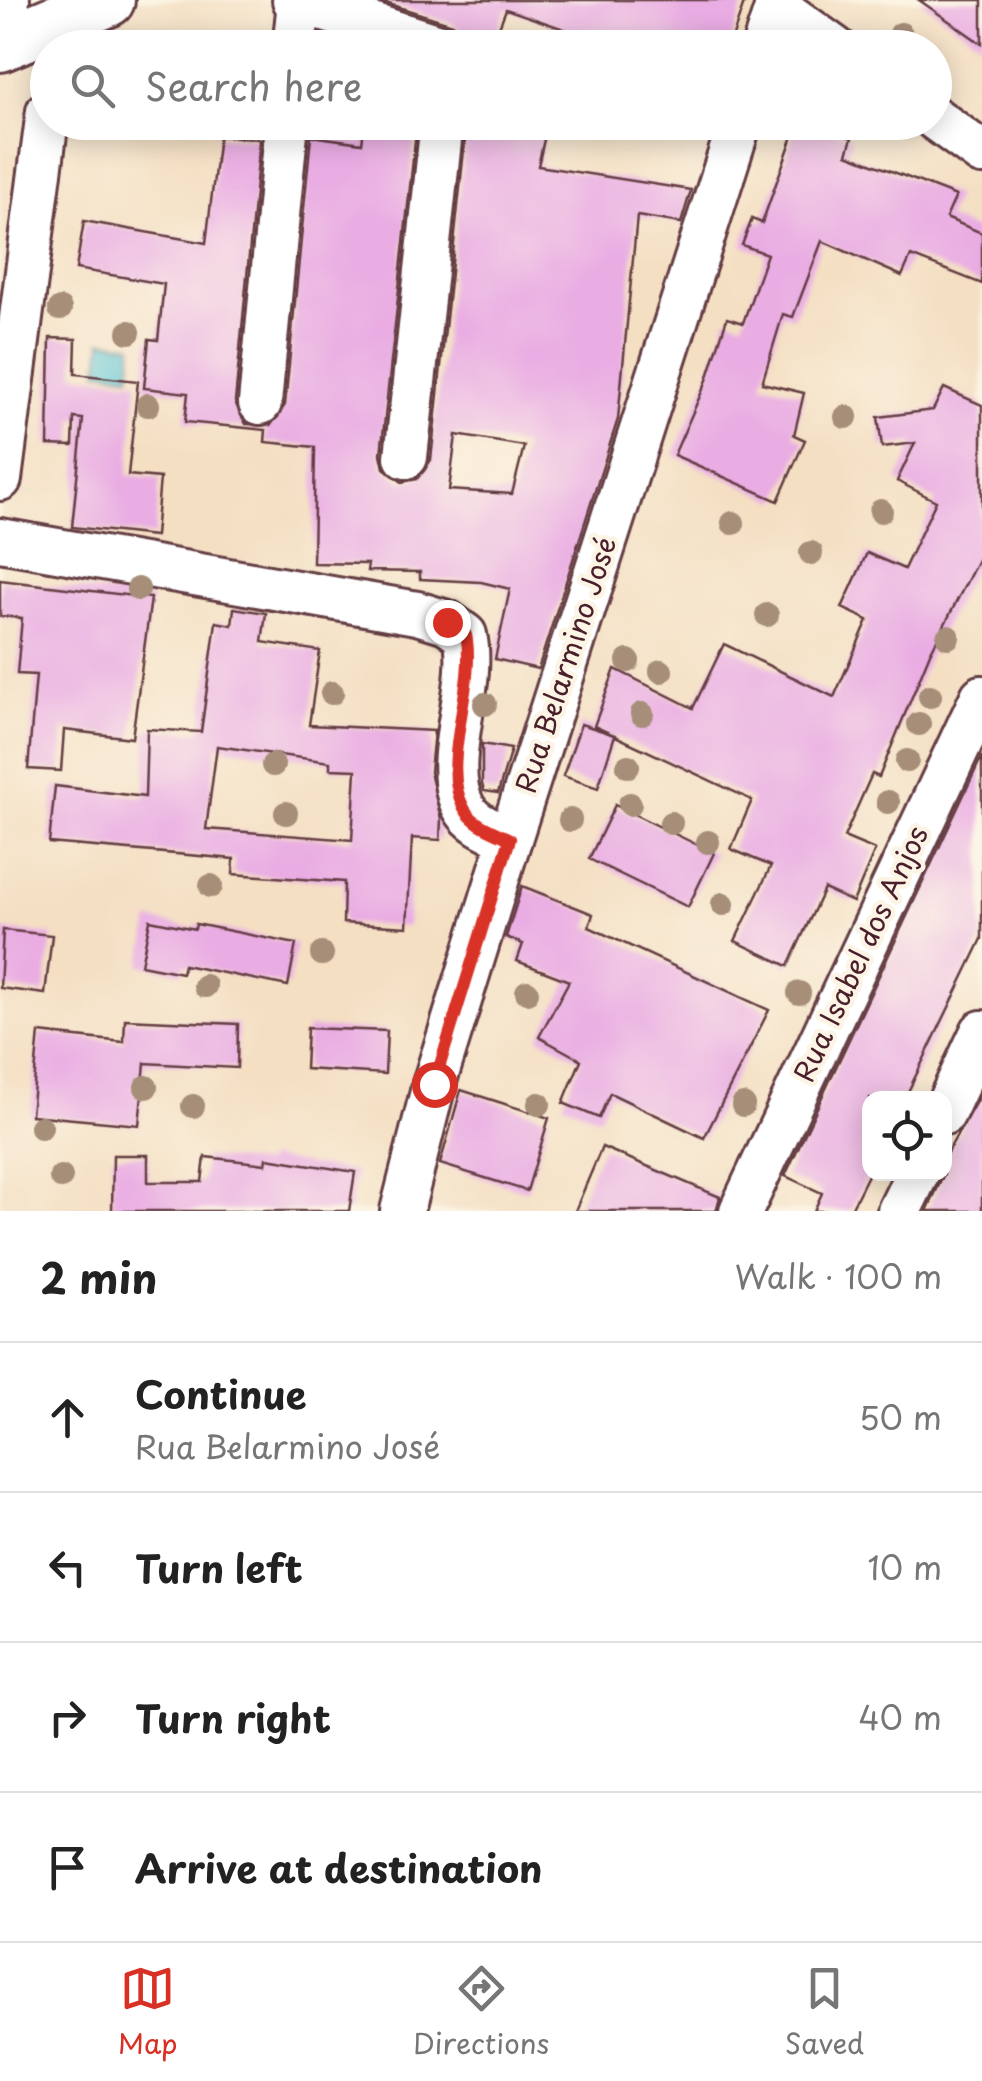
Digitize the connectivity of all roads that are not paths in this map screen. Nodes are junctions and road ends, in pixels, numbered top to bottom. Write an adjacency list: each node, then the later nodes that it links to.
1 (108, 0): 4 (main road)
2 (296, 1): 5 (street); 6 (street)
3 (778, 3): 7 (street); 8 (street)
4 (64, 30)
5 (295, 30)
6 (388, 30)
7 (769, 30)
8 (812, 30)
9 (30, 39): 10 (main road)
10 (0, 45)
11 (952, 131): 16 (street)
12 (44, 140): 19 (street)
13 (285, 140): 17 (street)
14 (440, 140): 18 (street)
15 (734, 140): 22 (street, Rua Belarmino José)
16 (982, 153)
17 (260, 402)
18 (406, 457)
19 (0, 479)
20 (0, 540): 22 (street)
21 (982, 697): 27 (street, Rua Isabel dos Anjos)
22 (510, 839): 26 (street, Rua Belarmino José)
23 (982, 1032): 24 (street)
24 (952, 1096)
25 (913, 1181): 28 (street)
26 (402, 1211)
27 (741, 1211)
28 (899, 1211)

